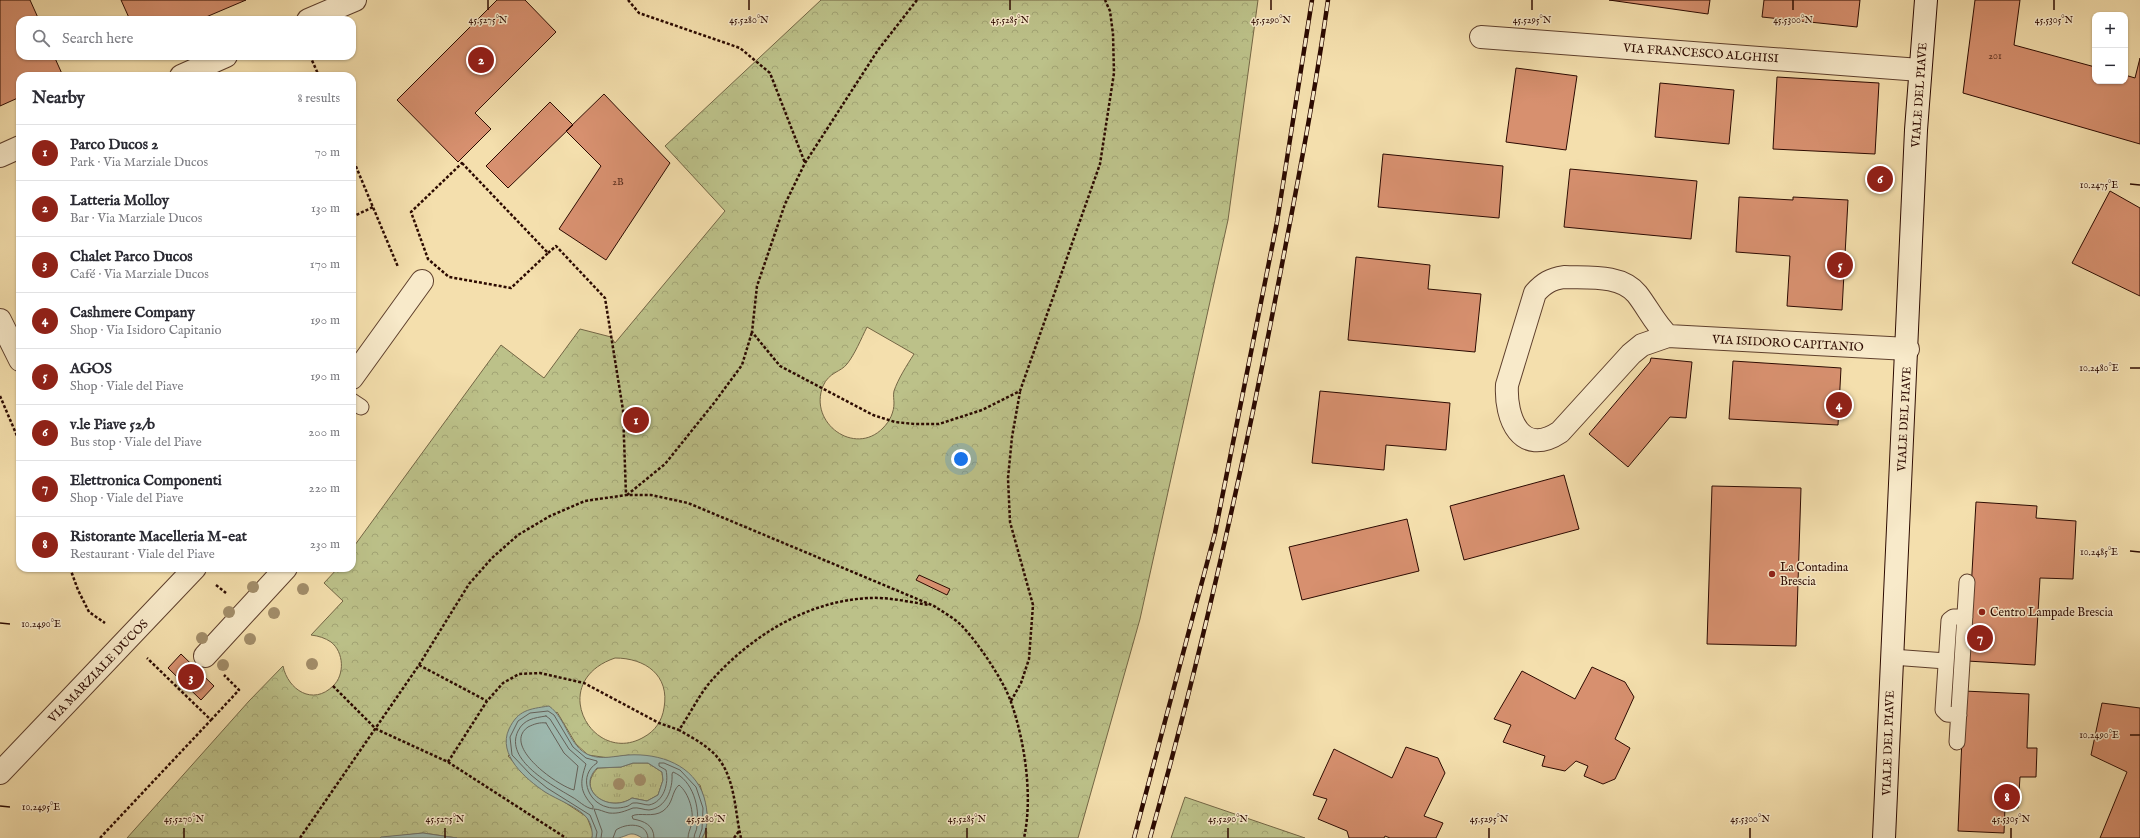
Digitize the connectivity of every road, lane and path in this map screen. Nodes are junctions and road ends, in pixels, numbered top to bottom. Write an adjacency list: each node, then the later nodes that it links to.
1 (355, 0): 6 (street)
2 (628, 0): 15 (path)
3 (917, 0): 15 (path)
4 (1106, 0): 27 (path)
5 (1926, 0): 10 (street, VIALE DEL PIAVE)
6 (317, 16)
7 (1481, 37): 10 (street, VIA FRANCESCO ALGHISI)
8 (217, 60): 11 (street)
9 (312, 60): 12 (path)
10 (1920, 70): 24 (street, VIALE DEL PIAVE)
11 (190, 72)
12 (316, 72)
13 (16, 149): 14 (street)
14 (0, 156)
15 (805, 163): 22 (path)
16 (356, 167): 17 (path)
17 (373, 207): 18 (path); 20 (path)
18 (356, 215)
19 (548, 253): 19 (path); 30 (path)
20 (417, 290): 26 (street)
21 (0, 320): 25 (street)
22 (752, 332): 27 (path); 30 (path)
23 (1668, 336): 23 (street, VIA ISIDORO CAPITANIO); 24 (street, VIA ISIDORO CAPITANIO)
24 (1908, 349): 41 (street, VIALE DEL PIAVE)
25 (16, 352)
26 (356, 373)
27 (1020, 391): 46 (path)
28 (0, 396): 29 (path)
29 (16, 434)
30 (626, 495): 36 (path); 43 (path)
31 (71, 572): 39 (path)
32 (191, 572): 39 (street, VIA MARZIALE DUCOS)
33 (282, 572): 37 (street)
34 (1966, 582): 38 (lane)
35 (216, 584): 37 (path)
36 (934, 606): 46 (path); 50 (path)
37 (247, 610): 40 (street)
38 (1965, 617): 42 (lane); 47 (lane)
39 (128, 640): 48 (path); 53 (street, VIA MARZIALE DUCOS)
40 (205, 656): 48 (path)
41 (1892, 657): 42 (lane); 61 (street, VIALE DEL PIAVE)
42 (1946, 661): 47 (lane)
43 (419, 665): 45 (path); 49 (path)
44 (334, 686): 49 (path)
45 (487, 701): 50 (path); 52 (path)
46 (1011, 701): 60 (path)
47 (1958, 715): 51 (lane)
48 (211, 720): 55 (path)
49 (376, 729): 52 (path); 56 (path)
50 (679, 730): 54 (path)
51 (1957, 742)
52 (448, 762): 57 (path)
53 (0, 773)
54 (739, 830): 58 (path); 59 (path)
55 (100, 838)
56 (300, 838)
57 (566, 838)
58 (734, 838)
59 (741, 838)
60 (1024, 838)
61 (1884, 838)

